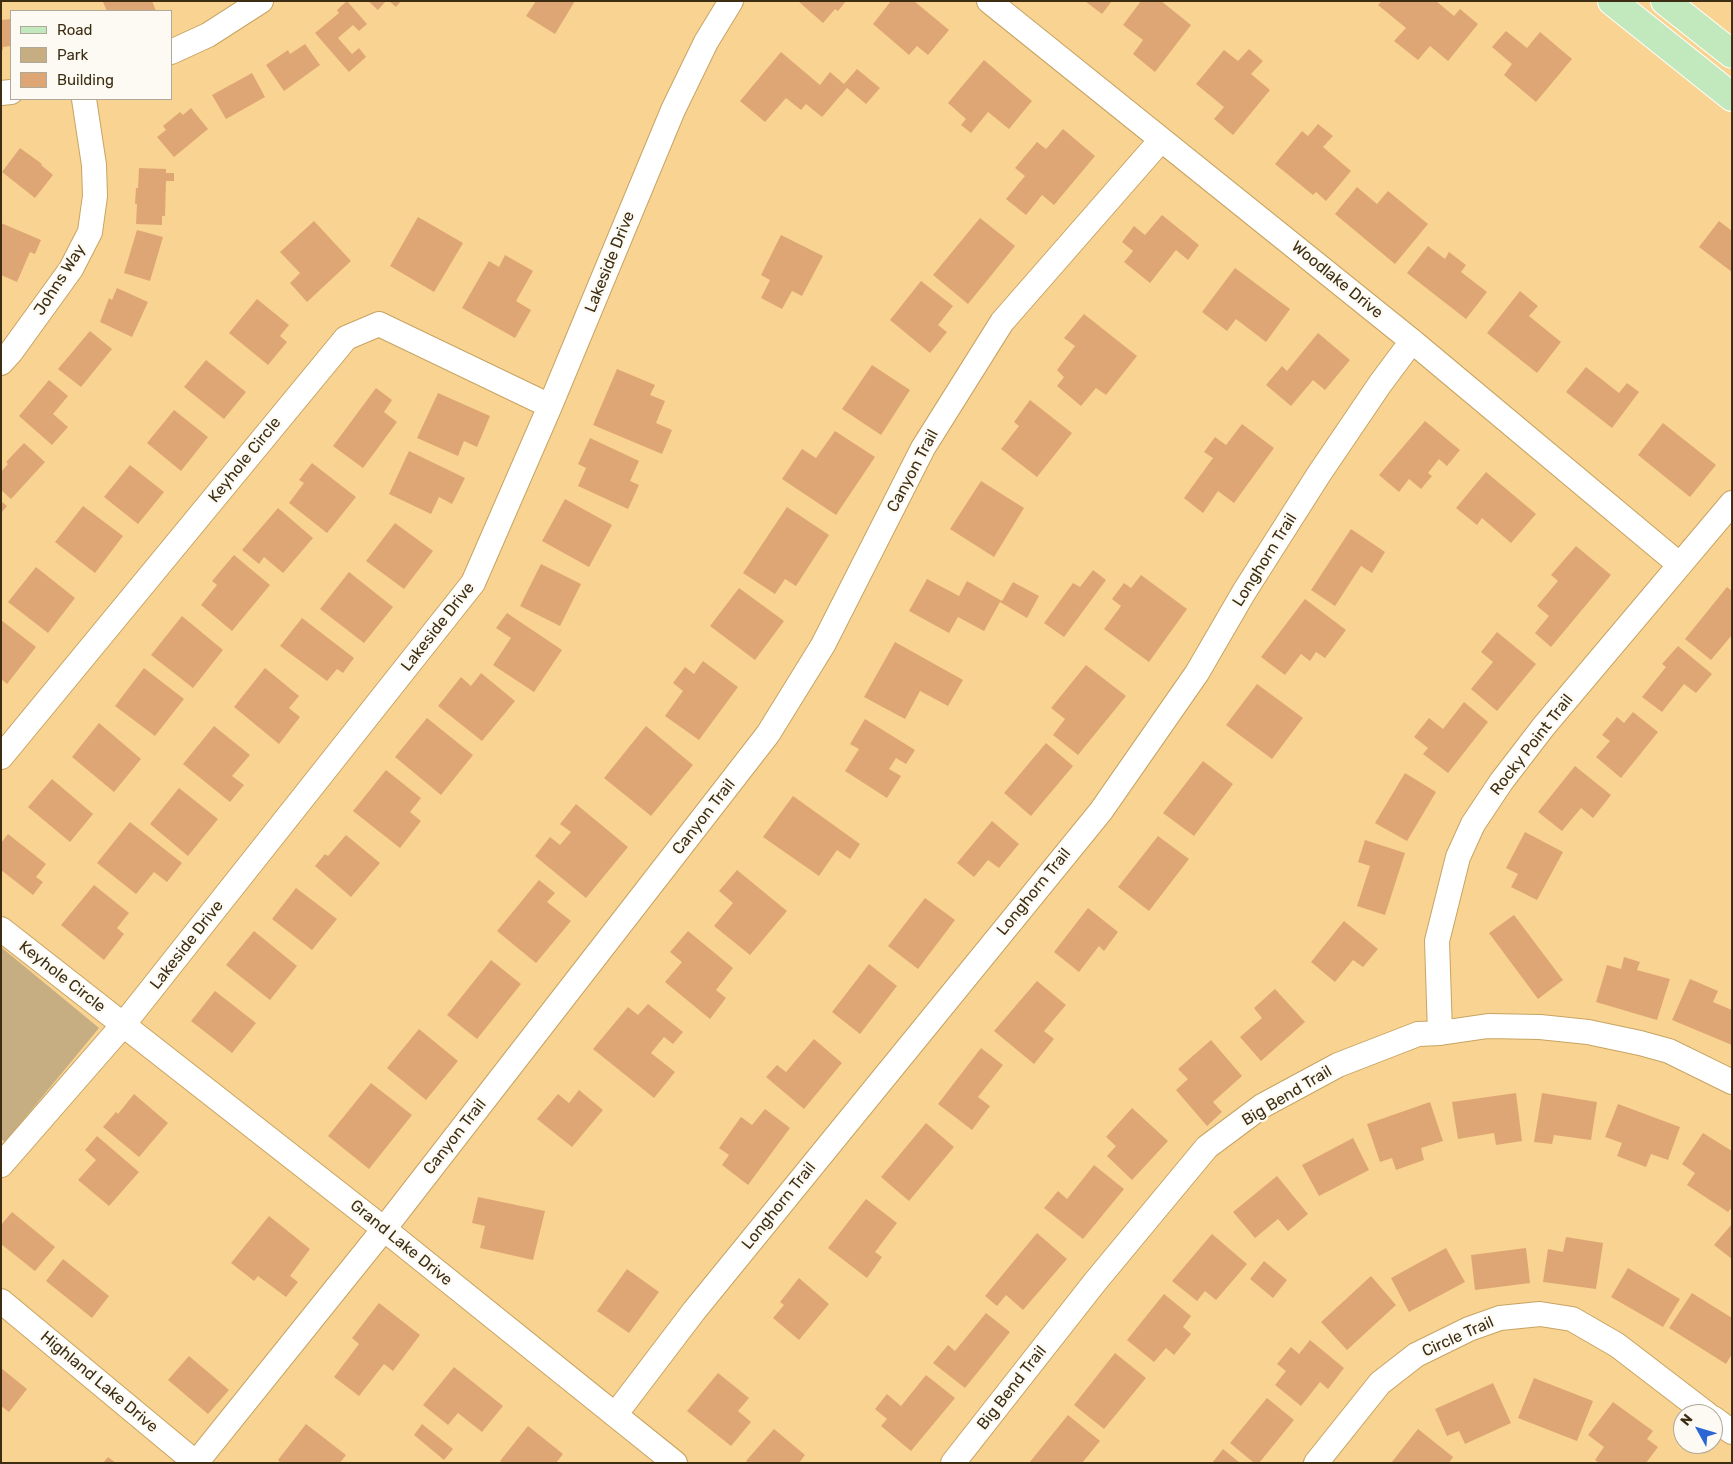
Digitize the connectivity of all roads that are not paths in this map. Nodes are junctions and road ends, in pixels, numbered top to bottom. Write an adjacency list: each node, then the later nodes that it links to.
1 (261, 1): 6 (street)
2 (732, 1): 13 (street, Lakeside Drive)
3 (989, 1): 10 (street, Woodlake Drive)
4 (1612, 1): 8 (main road)
5 (1665, 1): 7 (main road)
6 (172, 52)
7 (1732, 54)
8 (1732, 97)
9 (84, 100): 12 (street, Johns Way)
10 (1161, 140): 11 (street, Woodlake Drive); 22 (street, Canyon Trail)
11 (1412, 341): 15 (street, Woodlake Drive); 25 (street, Longhorn Trail)
12 (1, 363)
13 (550, 406): 16 (street, Keyhole Circle); 18 (street, Lakeside Drive)
14 (1732, 503): 15 (street, Rocky Point Trail)
15 (1680, 565): 19 (street, Rocky Point Trail)
16 (1, 757)
17 (1, 929): 18 (street, Keyhole Circle)
18 (124, 1025): 21 (street, Lakeside Drive); 22 (street, Grand Lake Drive)
19 (1440, 1033): 20 (street, Big Bend Trail); 28 (street, Big Bend Trail)
20 (1732, 1082)
21 (1, 1165)
22 (384, 1229): 25 (street, Grand Lake Drive); 26 (street, Canyon Trail)
23 (1, 1301): 26 (street, Highland Lake Drive)
24 (1694, 1404): 29 (street, Circle Trail)
25 (615, 1415): 27 (street, Grand Lake Drive)
26 (196, 1463)
27 (675, 1463)
28 (953, 1463)
29 (1316, 1463)

